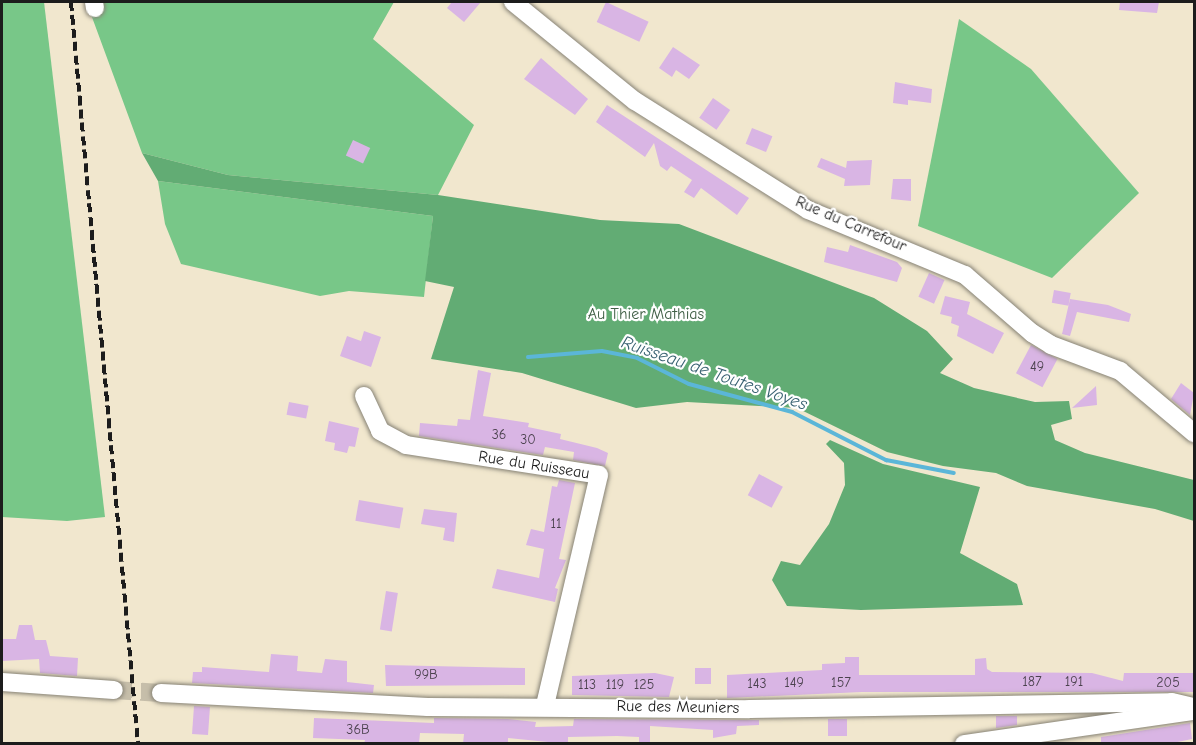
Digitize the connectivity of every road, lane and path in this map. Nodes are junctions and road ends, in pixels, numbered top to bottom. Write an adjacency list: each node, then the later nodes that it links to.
1 (513, 2): 3 (street, Rue du Carrefour)
2 (364, 396): 7 (street, Rue du Ruisseau)
3 (1194, 433)
4 (2, 682): 5 (street)
5 (114, 690)
6 (160, 693): 7 (street, Rue des Meuniers)
7 (545, 705): 8 (street, Rue des Meuniers)
8 (1194, 709): 9 (street)
9 (964, 744)

